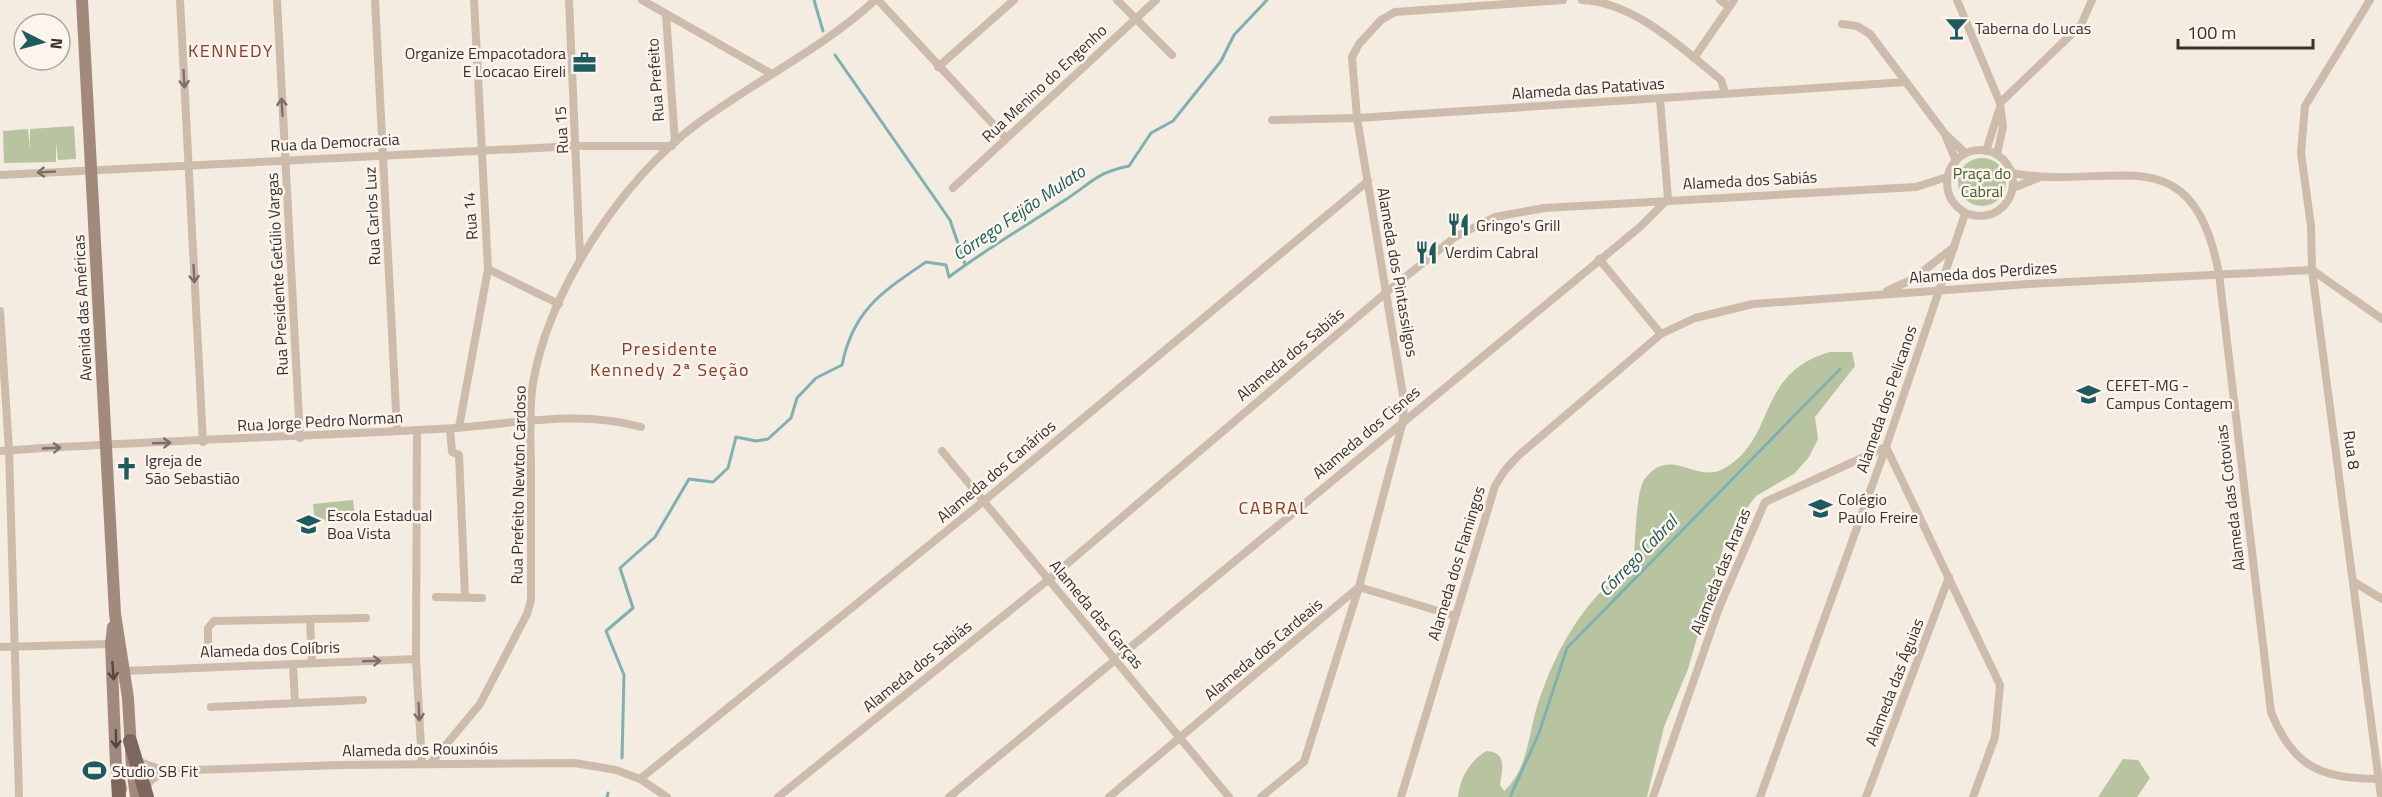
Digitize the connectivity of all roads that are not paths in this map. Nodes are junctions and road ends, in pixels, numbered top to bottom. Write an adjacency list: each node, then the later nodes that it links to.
1 (82, 0): 44 (main road, Avenida das Américas)
2 (180, 0): 43 (street, one-way to 43)
3 (277, 0): 41 (street, Rua Presidente Getúlio Vargas, one-way to 3)
4 (375, 0): 39 (street, Rua Carlos Luz)
5 (474, 0): 36 (street, Rua 14)
6 (569, 0): 35 (street, Rua 15)
7 (642, 0): 19 (street)
8 (877, 0): 24 (street); 25 (street, Rua Prefeito Newton Cardoso)
9 (1014, 0): 24 (street)
10 (1118, 0): 20 (street)
11 (1156, 0): 20 (street, Rua Menino do Engenho)
12 (1563, 0): 30 (street, Alameda dos Pintassilgos)
13 (1582, 0): 23 (street)
14 (1720, 0): 18 (street)
15 (1957, 0): 29 (street)
16 (2092, 0): 29 (street)
17 (2370, 0): 60 (street, Rua 8)
18 (1731, 3): 23 (street)
19 (666, 15): 25 (street); 34 (street, Rua Prefeito)
20 (1135, 19): 22 (street); 33 (street, Rua Menino do Engenho)
21 (1842, 24): 26 (street)
22 (1172, 55)
23 (1694, 58): 27 (street)
24 (938, 67): 33 (street)
25 (770, 73): 34 (street, Rua Prefeito Newton Cardoso)
26 (1906, 82): 27 (street, Alameda das Patativas); 32 (street)
27 (1725, 93): 28 (street, Alameda das Patativas)
28 (1660, 99): 30 (street, Alameda das Patativas); 54 (street)
29 (1999, 106): 37 (street); 40 (street)
30 (1357, 118): 31 (street, Alameda das Patativas); 49 (street, Alameda dos Pintassilgos)
31 (1272, 120)
32 (1945, 134): 38 (street); 42 (street)
33 (1006, 138): 51 (street, Rua Menino do Engenho)
34 (673, 144): 35 (street, Rua da Democracia); 57 (street, Rua Prefeito Newton Cardoso)
35 (577, 146): 36 (street, Rua da Democracia); 57 (street, Rua 15)
36 (481, 150): 39 (street, Rua da Democracia); 59 (street, Rua 14)
37 (1986, 151): 38 (street); 40 (street)
38 (1965, 153): 42 (street)
39 (384, 154): 41 (street, Rua da Democracia); 74 (street, Rua Carlos Luz)
40 (1997, 154): 45 (street)
41 (286, 159): 43 (street, Rua da Democracia); 75 (street, Rua Presidente Getúlio Vargas)
42 (1956, 161): 47 (street)
43 (189, 165): 44 (street, Rua da Democracia); 76 (street, one-way to 76)
44 (92, 170): 46 (street, Rua da Democracia, one-way to 46); 77 (main road, Avenida das Américas)
45 (2011, 173): 48 (street, Alameda das Cotovias); 52 (street)
46 (0, 175)
47 (1947, 177): 50 (street, Alameda dos Sabiás); 53 (street)
48 (2038, 178): 52 (street, Alameda das Cotovias); 61 (street, Alameda das Cotovias)
49 (1368, 181): 63 (street, Alameda dos Pintassilgos); 81 (street, Alameda dos Canários)
50 (1924, 186): 53 (street, Alameda dos Sabiás); 54 (street, Alameda dos Sabiás)
51 (953, 188)
52 (2013, 188): 55 (street)
53 (1948, 191): 55 (street)
54 (1668, 199): 58 (street, Alameda dos Cisnes); 63 (street, Alameda dos Sabiás)
55 (1965, 214): 56 (street, Alameda dos Pelicanos)
56 (1954, 247): 62 (street, Alameda dos Pelicanos); 64 (street)
57 (580, 258): 65 (street, Rua Prefeito Newton Cardoso)
58 (1599, 259): 68 (street); 70 (street, Alameda dos Cisnes)
59 (488, 269): 65 (street); 72 (street, Rua 14)
60 (2312, 270): 61 (street, Alameda dos Perdizes); 67 (street); 84 (street, Rua 8)
61 (2219, 274): 62 (street, Alameda dos Perdizes); 112 (street, Alameda das Cotovias)
62 (1940, 290): 64 (street, Alameda dos Perdizes); 78 (street, Alameda dos Pelicanos)
63 (1388, 291): 70 (street, Alameda dos Pintassilgos); 83 (street, Alameda dos Sabiás)
64 (1881, 294): 68 (street, Alameda dos Perdizes)
65 (559, 304): 69 (street, Rua Prefeito Newton Cardoso)
66 (0, 311): 79 (street)
67 (2382, 319)
68 (1661, 334): 91 (street, Alameda dos Flamingos)
69 (530, 420): 71 (street, Rua Jorge Pedro Norman); 72 (street, Rua Jorge Pedro Norman); 109 (street, Rua Prefeito Newton Cardoso)
70 (1403, 421): 85 (street, Alameda dos Pintassilgos); 98 (street, Alameda dos Cisnes)
71 (641, 427)
72 (454, 428): 73 (street, Rua Jorge Pedro Norman); 86 (street)
73 (417, 430): 74 (street, Rua Jorge Pedro Norman); 99 (street)
74 (397, 431): 75 (street, Rua Jorge Pedro Norman)
75 (300, 438): 76 (street, Rua Jorge Pedro Norman)
76 (203, 442): 77 (street, Rua Jorge Pedro Norman, one-way to 76)
77 (104, 446): 79 (street, Rua Jorge Pedro Norman, one-way to 77); 90 (main road, Avenida das Américas)
78 (1886, 447): 82 (street); 125 (street, Alameda das Araras); 126 (street, Alameda dos Pelicanos)
79 (4, 450): 95 (street)
80 (942, 451): 81 (street, Alameda das Garças)
81 (985, 500): 83 (street, Alameda das Garças); 111 (street, Alameda dos Canários)
82 (1949, 578): 127 (street, Alameda das Águias); 128 (street)
83 (1048, 580): 98 (street, Alameda das Garças); 119 (street, Alameda dos Sabiás)
84 (2354, 582): 89 (street); 112 (street, Rua 8)
85 (1359, 587): 91 (street); 106 (street, Alameda dos Cardeais); 123 (street, Alameda dos Pintassilgos)
86 (465, 596): 87 (street); 88 (street)
87 (436, 597)
88 (482, 598)
89 (2382, 599)
90 (115, 614): 94 (main road, Avenida das Américas); 102 (main road, Avenida das Américas)
91 (1455, 616): 124 (street, Alameda dos Flamingos)
92 (366, 618): 93 (street)
93 (310, 619): 97 (street); 100 (street)
94 (111, 644): 95 (street); 113 (main road, Avenida das Américas, one-way to 113)
95 (15, 646): 96 (street); 114 (street)
96 (0, 647)
97 (208, 652)
98 (1116, 658): 106 (street, Alameda das Garças); 120 (street, Alameda dos Cisnes)
99 (416, 659): 100 (street, Alameda dos Colíbris, one-way to 99); 109 (street, one-way to 109)
100 (312, 663): 101 (street, Alameda dos Colíbris)
101 (293, 664): 102 (street, Alameda dos Colíbris); 104 (street)
102 (125, 670): 107 (main road, Avenida das Américas)
103 (363, 700): 104 (street)
104 (296, 703): 105 (street)
105 (211, 707)
106 (1179, 740): 121 (street, Alameda dos Cardeais); 122 (street, Alameda das Garças)
107 (130, 741): 108 (main road); 115 (main road, Avenida das Américas)
108 (137, 761): 110 (street, Alameda dos Rouxinóis); 115 (main road)
109 (426, 764): 110 (street, Alameda dos Rouxinóis); 111 (street, Alameda dos Rouxinóis)
110 (165, 771): 115 (street)
111 (640, 779): 118 (street, Alameda dos Rouxinóis)
112 (2377, 779): 129 (street, Rua 8)
113 (118, 781): 116 (main road); 117 (main road, Avenida das Américas)
114 (19, 795)
115 (143, 795)
116 (119, 797)
117 (124, 797)
118 (668, 797)
119 (778, 797)
120 (949, 797)
121 (1109, 797)
122 (1229, 797)
123 (1261, 797)
124 (1401, 797)
125 (1653, 797)
126 (1760, 797)
127 (1866, 797)
128 (1973, 797)
129 (2381, 797)

